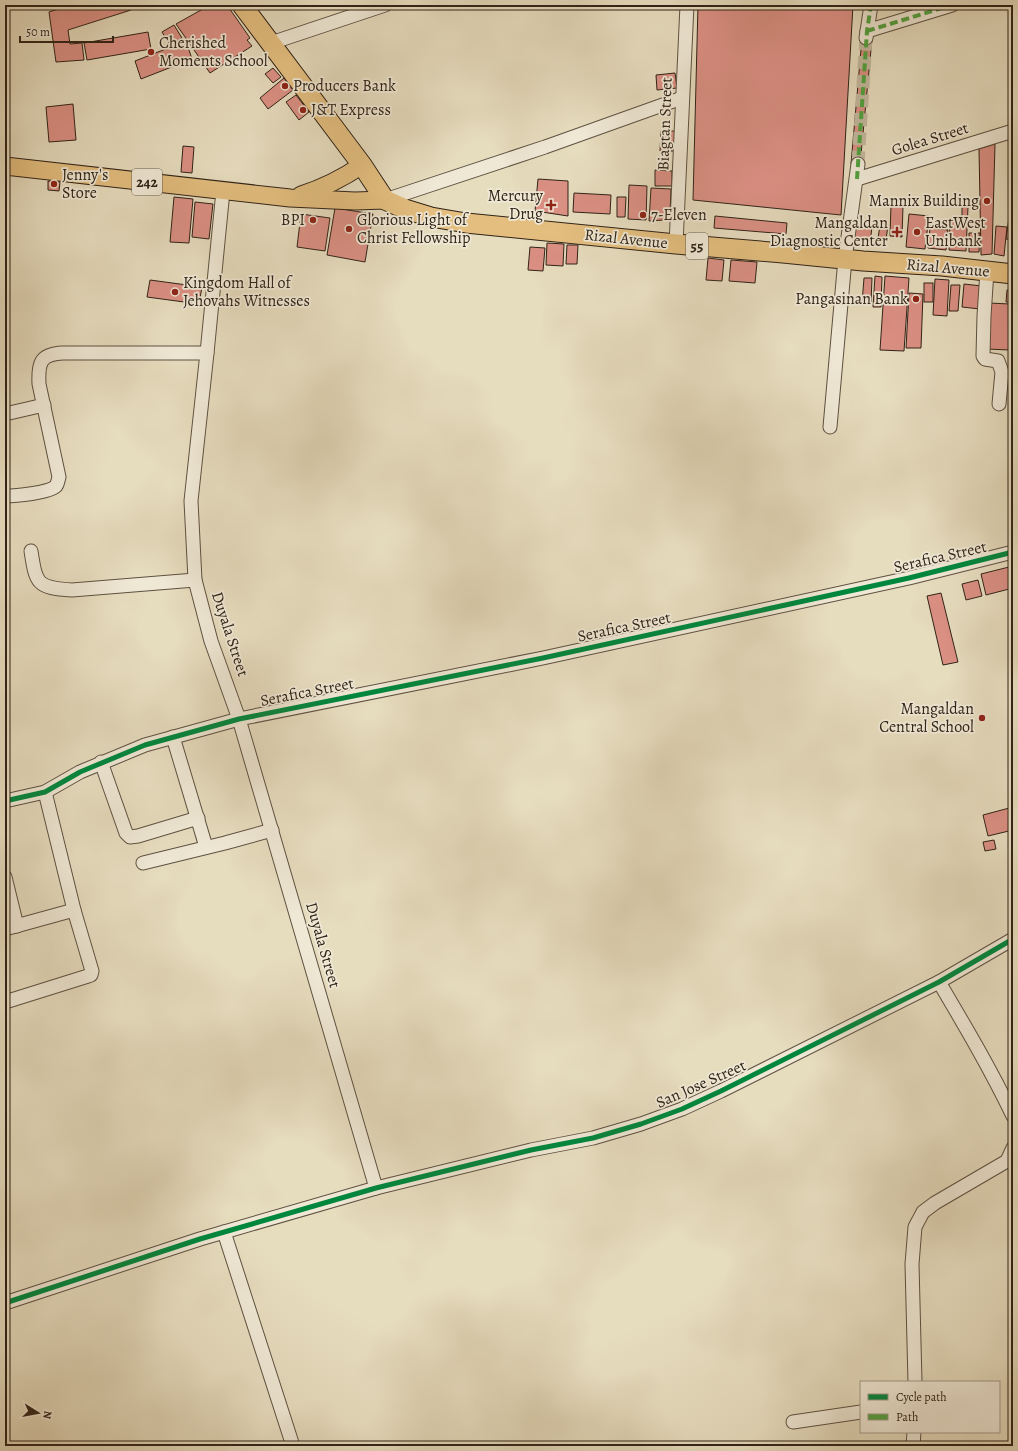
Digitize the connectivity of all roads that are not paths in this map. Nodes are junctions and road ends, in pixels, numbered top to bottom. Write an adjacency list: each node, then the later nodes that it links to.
1 (242, 5): 6 (highway)
2 (385, 5): 6 (street)
3 (687, 5): 7 (street, Biagtan Street)
4 (871, 5): 5 (street)
5 (952, 5)
6 (271, 43): 10 (highway)
7 (682, 98): 15 (street); 16 (street, Biagtan Street)
8 (1013, 131): 12 (street, Golea Street)
9 (858, 164): 12 (street)
10 (362, 165): 14 (main road, 242); 15 (highway)
11 (5, 166): 13 (main road, 242)
12 (856, 179): 17 (street)
13 (223, 191): 14 (main road, 242); 20 (street, Duyala Street)
14 (290, 198): 15 (main road, 242)
15 (385, 200): 16 (highway, Rizal Avenue / 55)
16 (676, 244): 17 (highway, Rizal Avenue / 55)
17 (845, 259): 18 (highway, Rizal Avenue / 55); 24 (street)
18 (987, 271): 19 (highway, Rizal Avenue / 55); 21 (street)
19 (1013, 274)
20 (207, 352): 22 (street); 28 (street, Duyala Street)
21 (999, 404)
22 (44, 406): 23 (street); 25 (street)
23 (5, 414)
24 (830, 427)
25 (5, 496)
26 (31, 551): 28 (street)
27 (1013, 552): 29 (street, Serafica Street)
28 (195, 580): 29 (street, Duyala Street)
29 (239, 719): 30 (street, Serafica Street); 35 (street, Duyala Street)
30 (172, 737): 31 (street, Serafica Street); 34 (street)
31 (101, 762): 32 (street, Serafica Street); 34 (street)
32 (45, 792): 33 (street, Serafica Street); 39 (street)
33 (5, 802)
34 (198, 818): 36 (street)
35 (272, 830): 36 (street); 46 (street, Duyala Street)
36 (206, 847): 37 (street)
37 (143, 863)
38 (5, 877): 40 (street)
39 (74, 910): 40 (street); 43 (street)
40 (11, 927)
41 (1013, 939): 42 (street, San Jose Street)
42 (939, 982): 44 (street); 46 (street, San Jose Street)
43 (5, 1002)
44 (1013, 1116)
45 (1013, 1148): 49 (street)
46 (376, 1188): 47 (street, San Jose Street)
47 (224, 1232): 48 (street, San Jose Street); 53 (street)
48 (5, 1303)
49 (915, 1381)
50 (860, 1412): 51 (street)
51 (793, 1422)
52 (914, 1433): 54 (street)
53 (293, 1446)
54 (913, 1446)

